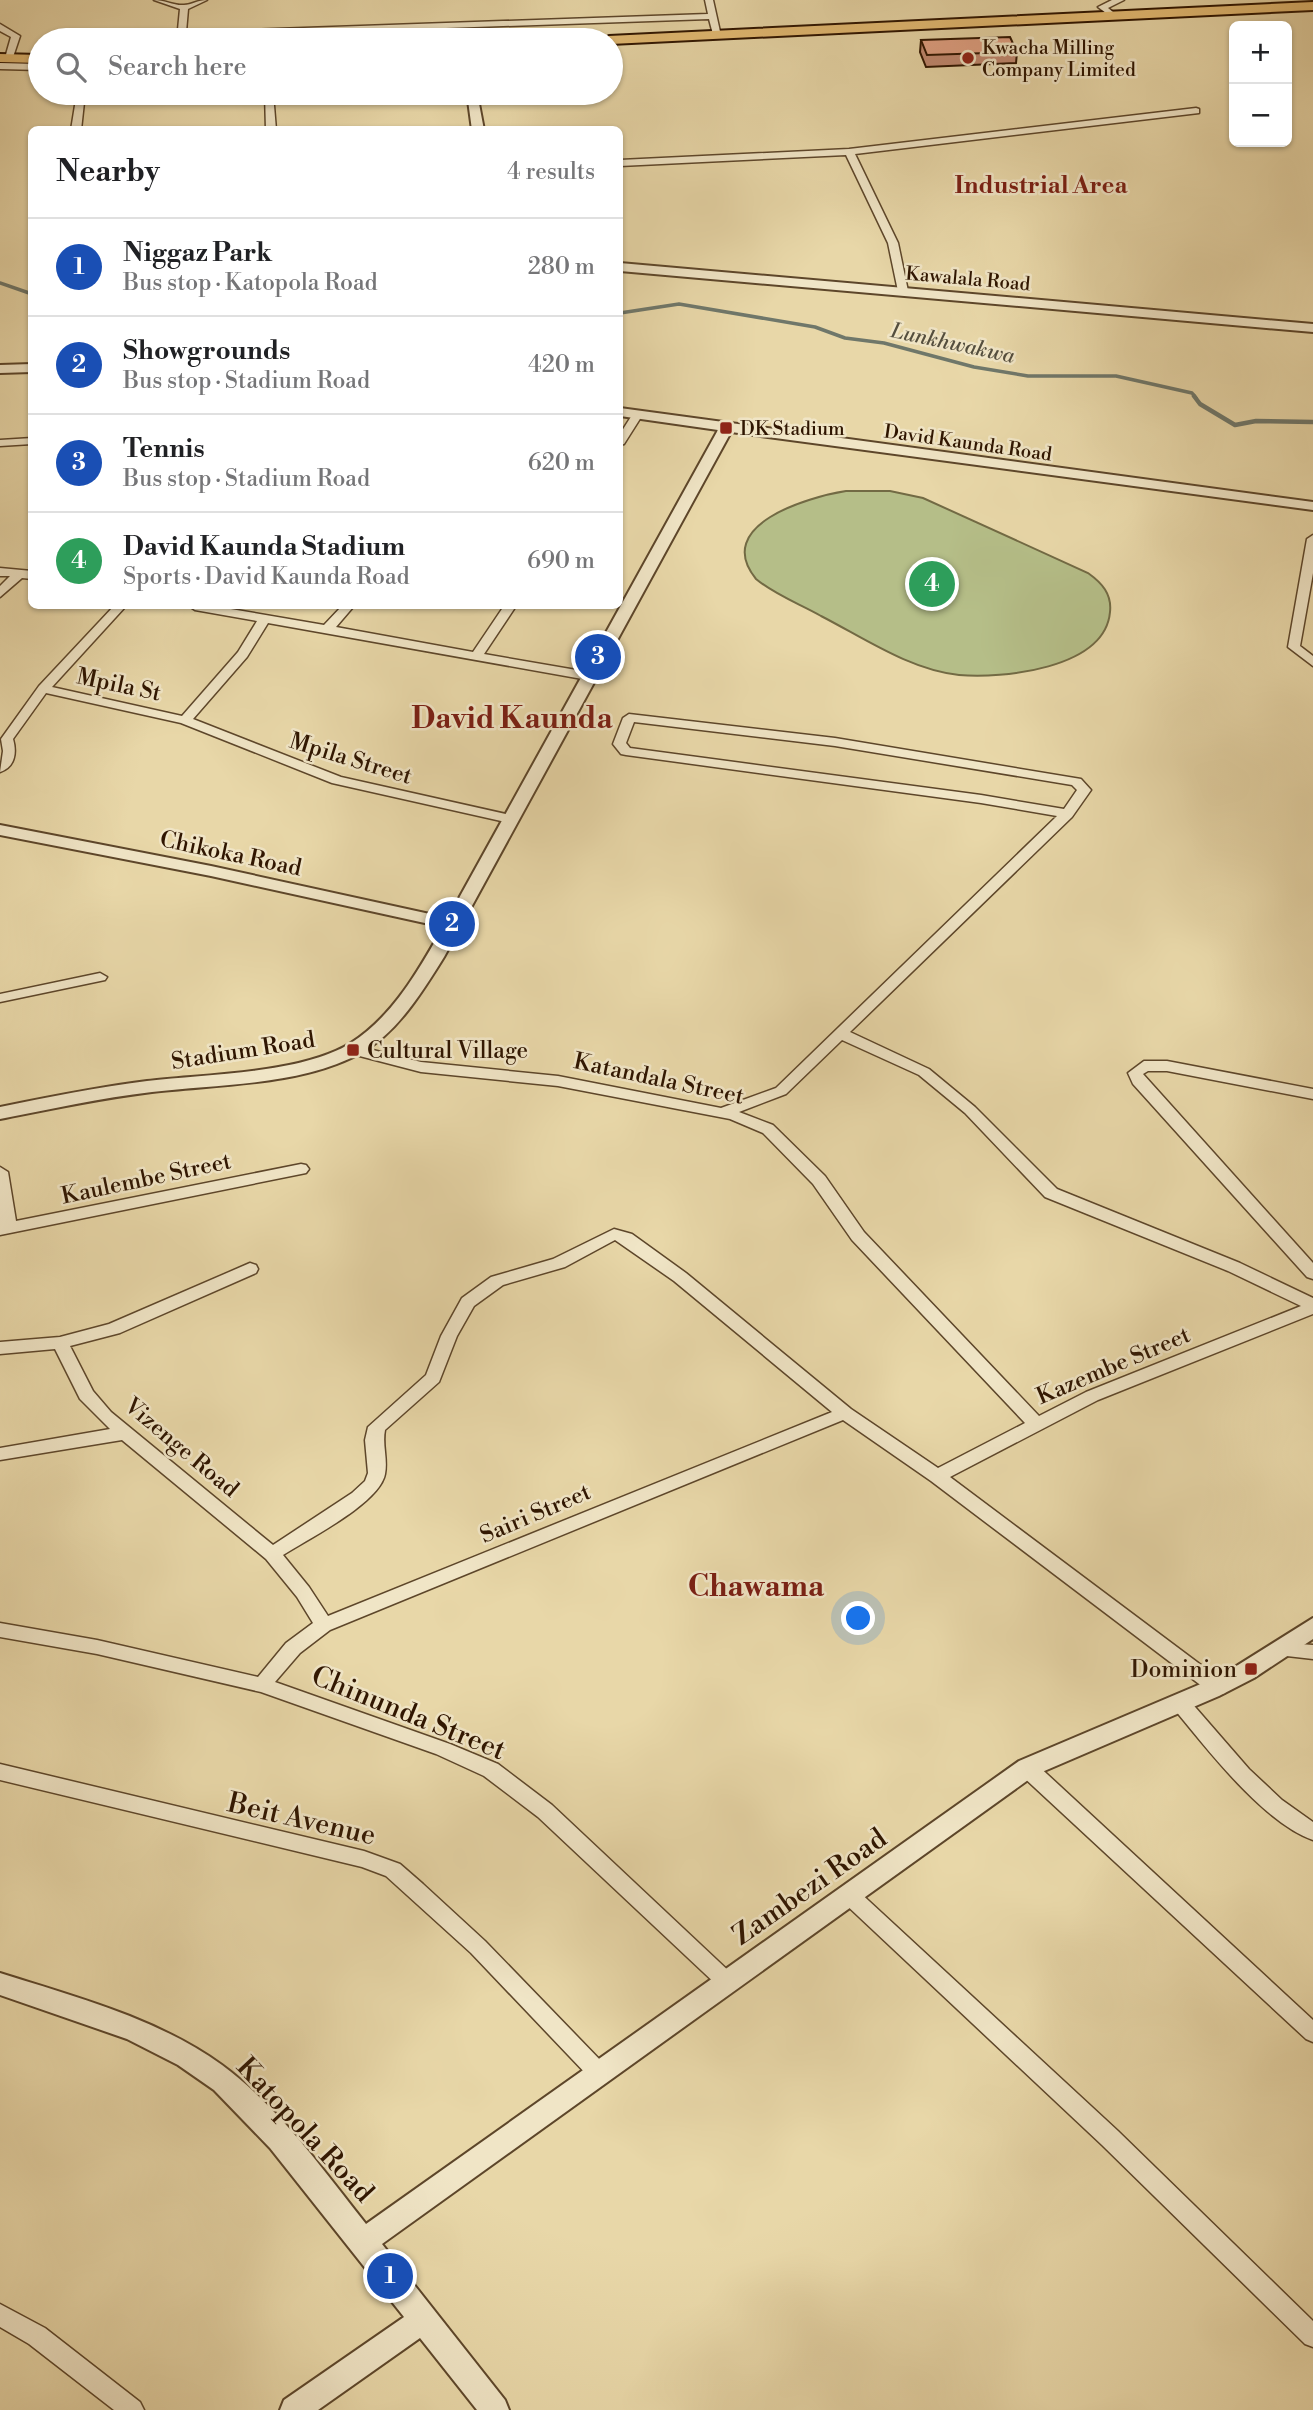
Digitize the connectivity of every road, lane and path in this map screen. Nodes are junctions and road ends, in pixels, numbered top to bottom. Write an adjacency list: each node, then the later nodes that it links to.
1 (158, 0): 6 (street)
2 (203, 0): 6 (street)
3 (709, 0): 7 (street)
4 (1120, 0): 8 (street)
5 (1313, 6): 8 (highway)
6 (184, 8): 10 (street)
7 (714, 16): 11 (street); 12 (street)
8 (1114, 16): 12 (highway)
9 (0, 27): 15 (street)
10 (183, 28)
11 (424, 28)
12 (718, 36): 13 (highway)
13 (623, 39)
14 (28, 60): 15 (highway)
15 (3, 61): 16 (street)
16 (28, 65)
17 (79, 105): 21 (street)
18 (270, 105): 22 (street)
19 (474, 105): 23 (street)
20 (1196, 111): 24 (street)
21 (77, 126)
22 (271, 126)
23 (477, 126)
24 (849, 152): 25 (street); 27 (street)
25 (623, 163)
26 (623, 267): 27 (street, Kawalala Road)
27 (902, 291): 28 (street, Kawalala Road)
28 (1313, 328)
29 (28, 368): 30 (street)
30 (0, 369)
31 (623, 412): 32 (street, David Kaunda Road)
32 (638, 414): 33 (street, David Kaunda Road); 34 (street)
33 (726, 428): 37 (street, David Kaunda Road); 50 (street, Stadium Road)
34 (623, 437)
35 (28, 441): 36 (street)
36 (0, 443)
37 (1313, 506)
38 (1313, 539): 49 (street)
39 (0, 572): 40 (street)
40 (28, 574): 41 (street)
41 (0, 593)
42 (117, 609): 51 (street)
43 (211, 609): 46 (street)
44 (345, 609): 47 (street)
45 (508, 609): 48 (street)
46 (264, 619): 47 (street); 52 (street)
47 (326, 631): 48 (street)
48 (476, 657): 50 (street)
49 (1313, 662)
50 (588, 676): 56 (street, Stadium Road)
51 (43, 689): 52 (street, Mpila St); 53 (street)
52 (185, 720): 56 (street, Mpila Street)
53 (4, 739): 54 (street)
54 (0, 768)
55 (1067, 814): 55 (street); 61 (street)
56 (510, 820): 58 (street, Stadium Road)
57 (0, 830): 58 (street, Chikoka Road)
58 (452, 924): 62 (street, Stadium Road)
59 (100, 976): 60 (street)
60 (0, 998)
61 (842, 1034): 65 (street); 71 (street)
62 (353, 1050): 64 (street, Stadium Road); 65 (street, Katandala Street)
63 (1313, 1094): 70 (street)
64 (0, 1113)
65 (722, 1113): 75 (street, Katandala Street)
66 (301, 1169): 68 (street, Kaulembe Street)
67 (0, 1172): 68 (street)
68 (4, 1229)
69 (250, 1269): 72 (street)
70 (1313, 1273)
71 (1313, 1307): 75 (street, Kazembe Street)
72 (60, 1343): 73 (street); 76 (street, Vizenge Road)
73 (0, 1348)
74 (845, 1413): 78 (street); 79 (street); 80 (street, Sairi Street)
75 (1035, 1423): 78 (street, Kazembe Street)
76 (124, 1433): 77 (street); 79 (street, Vizenge Road)
77 (0, 1454)
78 (937, 1476): 86 (street)
79 (272, 1554): 80 (street, Vizenge Road)
80 (324, 1625): 85 (street, Sairi Street)
81 (1313, 1627): 83 (street, Zambezi Road)
82 (0, 1630): 85 (street, Chinunda Street)
83 (1285, 1650): 84 (street); 86 (street, Zambezi Road)
84 (1313, 1652)
85 (262, 1685): 92 (street, Chinunda Street)
86 (1218, 1688): 87 (street, Zambezi Road)
87 (1182, 1705): 88 (street, Zambezi Road); 90 (street)
88 (1027, 1768): 91 (street, Zambezi Road); 94 (street)
89 (0, 1772): 95 (street, Beit Avenue)
90 (1313, 1832)
91 (849, 1895): 92 (street, Zambezi Road); 99 (street)
92 (726, 1981): 95 (street, Zambezi Road)
93 (0, 1984): 96 (street, Katopola Road)
94 (1313, 2032)
95 (597, 2071): 96 (street, Zambezi Road)
96 (365, 2239): 98 (street, Katopola Road)
97 (0, 2315): 100 (street)
98 (421, 2321): 101 (street); 102 (street, Katopola Road)
99 (1313, 2336)
100 (132, 2410)
101 (294, 2410)
102 (495, 2410)

